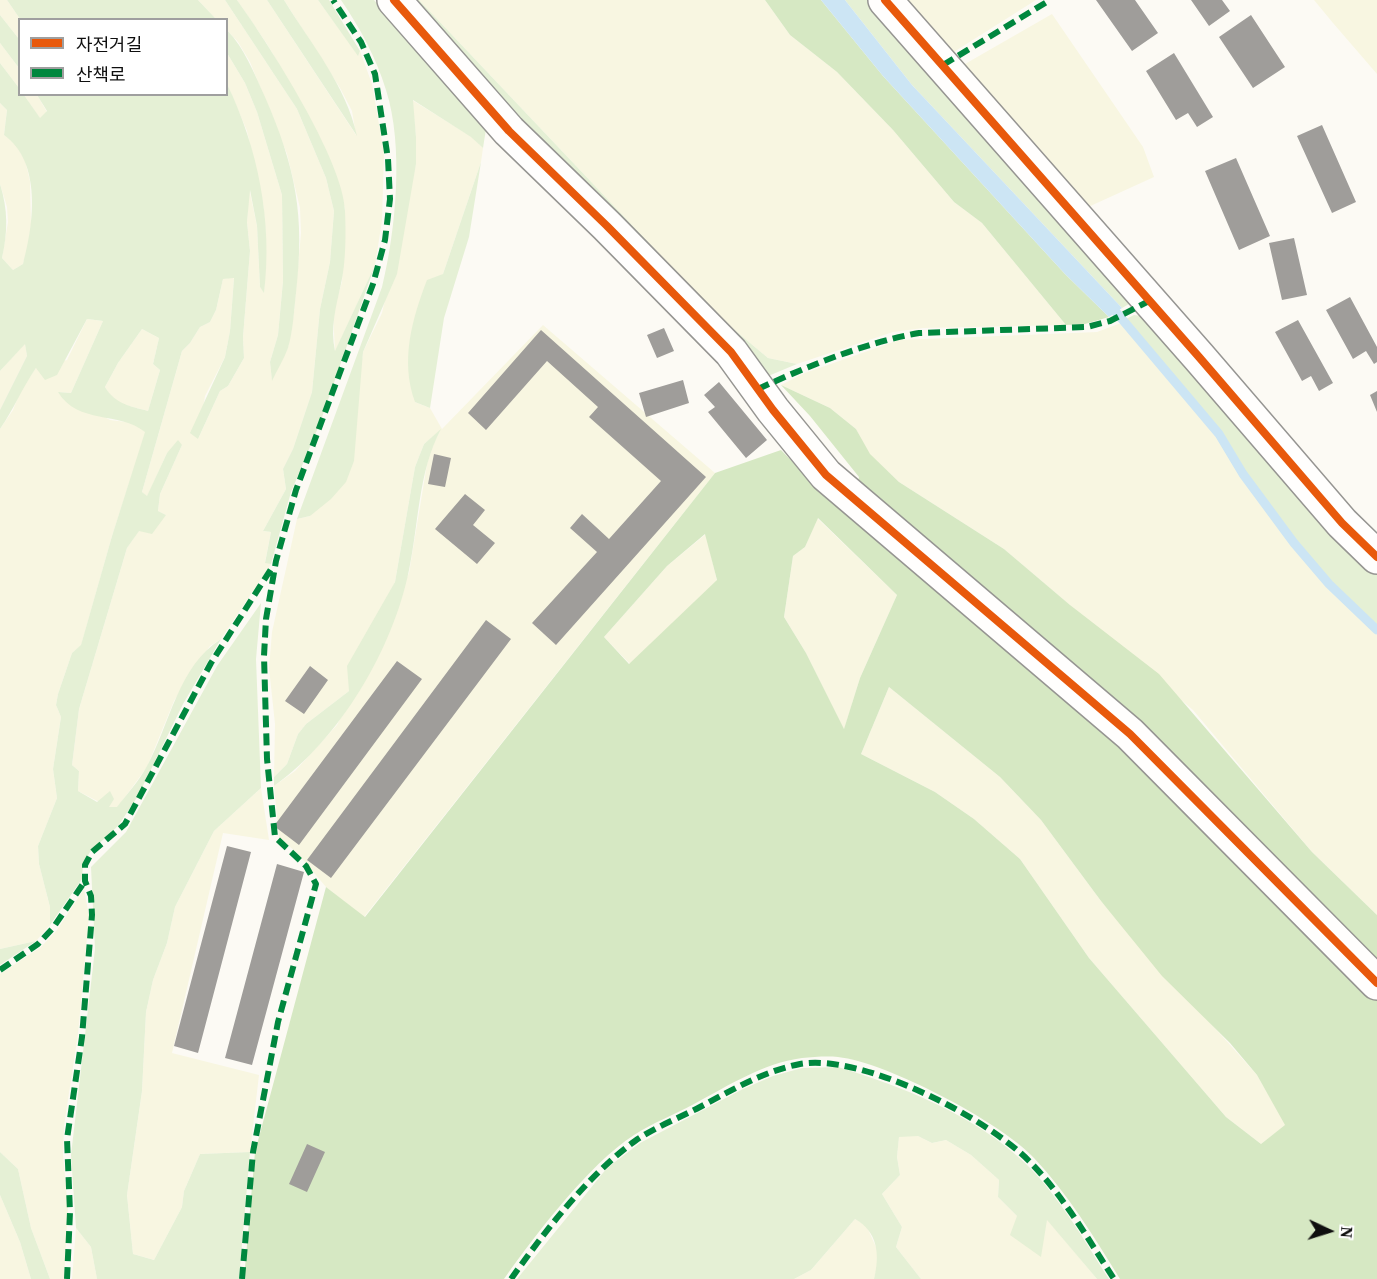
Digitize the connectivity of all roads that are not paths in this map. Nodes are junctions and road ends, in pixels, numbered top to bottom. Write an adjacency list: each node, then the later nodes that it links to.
1 (394, 0): 4 (street)
2 (885, 0): 3 (street)
3 (1377, 557)
4 (1377, 983)

